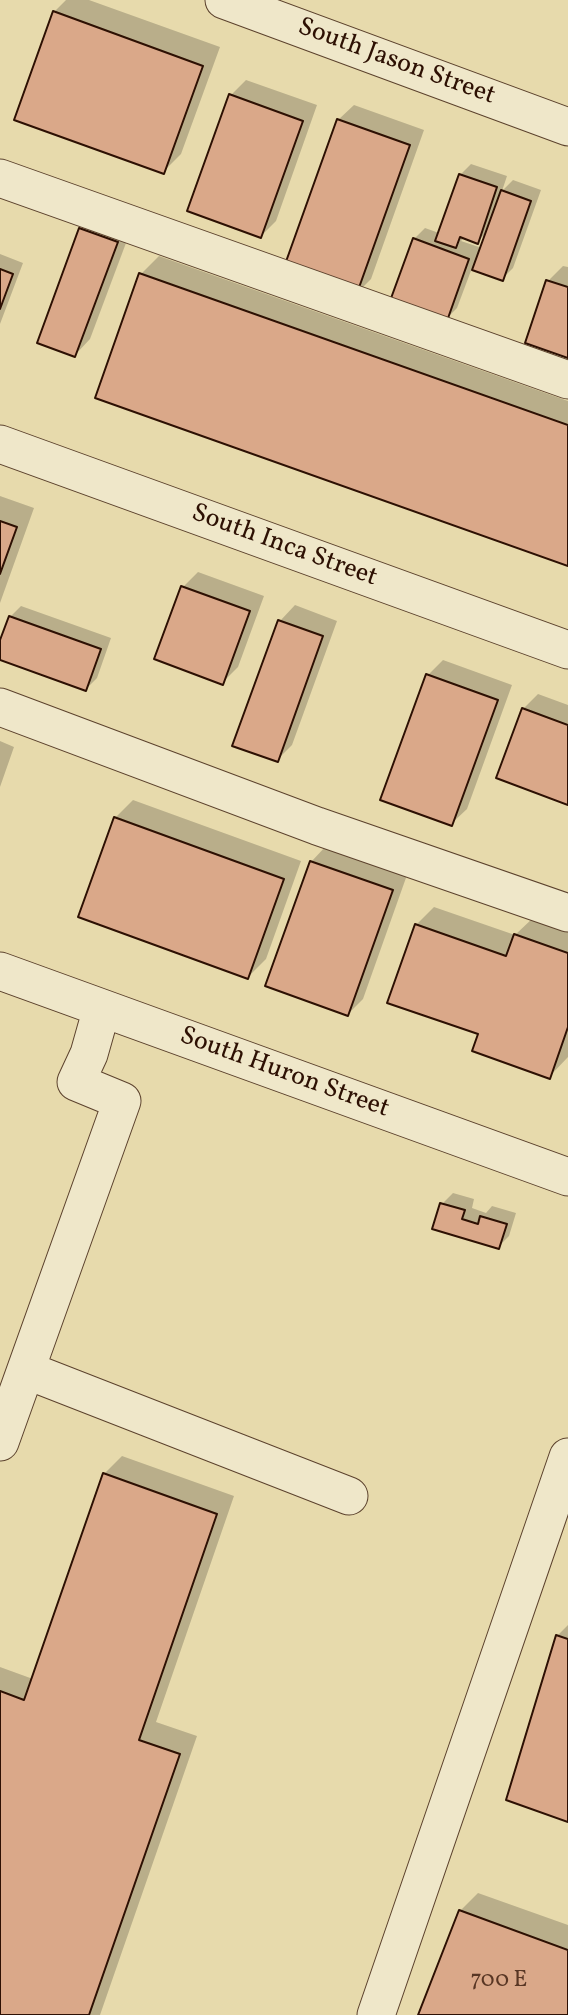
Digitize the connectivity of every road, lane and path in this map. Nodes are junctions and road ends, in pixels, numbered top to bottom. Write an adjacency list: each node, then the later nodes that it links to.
1 (224, 0): 2 (street, South Jason Street)
2 (568, 127)
3 (0, 178): 4 (street)
4 (568, 380)
5 (0, 444): 6 (street, South Inca Street)
6 (568, 650)
7 (0, 707): 8 (street)
8 (568, 913)
9 (0, 971): 10 (street, South Huron Street)
10 (102, 1008): 11 (street, South Huron Street); 12 (street)
11 (568, 1177)
12 (26, 1370): 13 (street); 15 (street)
13 (0, 1442)
14 (568, 1457): 16 (street)
15 (349, 1496)
16 (376, 2015)

